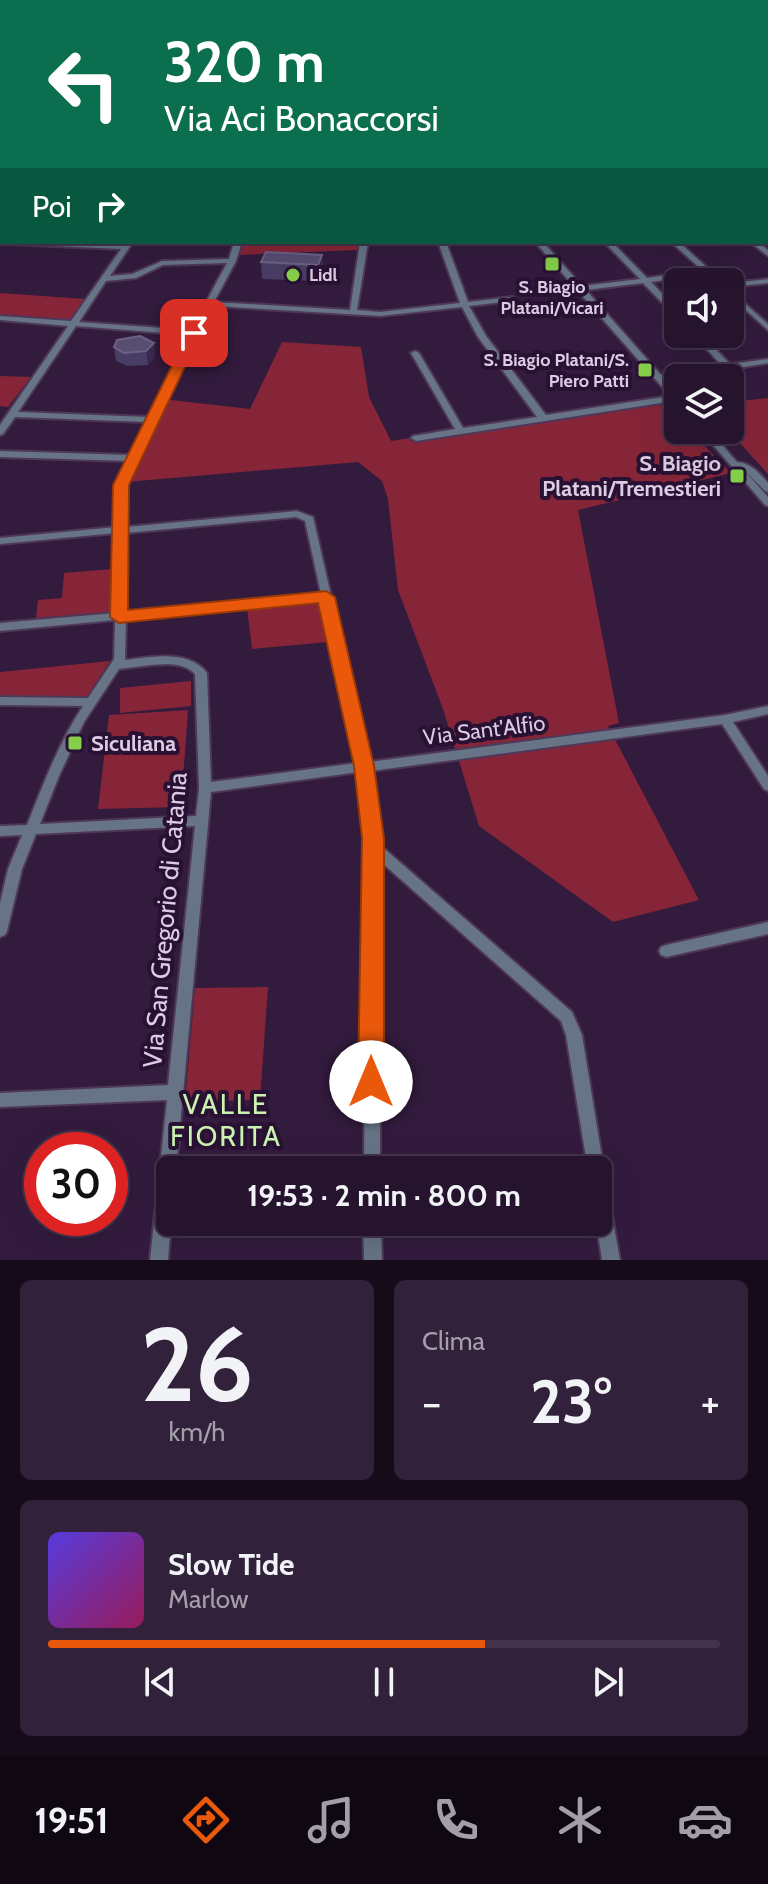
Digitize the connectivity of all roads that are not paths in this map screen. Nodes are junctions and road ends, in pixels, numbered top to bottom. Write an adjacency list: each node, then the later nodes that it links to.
1 (85, 244): 8 (street)
2 (237, 244): 9 (street)
3 (364, 244): 22 (street)
4 (443, 244): 20 (street)
5 (541, 244): 16 (street)
6 (610, 244): 13 (street)
7 (677, 244): 10 (street)
8 (127, 245): 12 (street)
9 (232, 261): 12 (street); 19 (street)
10 (703, 268)
11 (664, 277): 13 (street)
12 (103, 279): 24 (street)
13 (645, 279): 16 (street); 18 (street)
14 (768, 281): 15 (street)
15 (744, 284)
16 (579, 289): 33 (street)
17 (512, 299): 20 (street)
18 (664, 299)
19 (210, 304): 22 (street); 26 (street)
20 (465, 305): 22 (street); 37 (street)
21 (744, 305): 25 (street)
22 (353, 313)
23 (0, 318): 24 (street)
24 (72, 324): 26 (street); 36 (street)
25 (768, 328)
26 (194, 333): 38 (street)
27 (710, 348): 30 (street)
28 (415, 353): 39 (street)
29 (768, 361): 31 (street)
30 (725, 364)
31 (744, 365)
32 (664, 377): 33 (street)
33 (658, 378): 34 (street)
34 (664, 385)
35 (664, 401): 37 (street)
36 (13, 414): 38 (street); 40 (street)
37 (543, 418): 39 (street)
38 (151, 420): 44 (street)
39 (460, 430): 41 (street)
40 (0, 432)
41 (416, 438)
42 (717, 444): 45 (street)
43 (0, 454): 44 (street)
44 (133, 458): 48 (street)
45 (731, 460): 46 (street); 47 (street)
46 (768, 489)
47 (768, 503)
48 (120, 530): 49 (street); 50 (street); 51 (street)
49 (0, 541)
50 (326, 597): 51 (street); 58 (street)
51 (119, 617): 52 (street); 53 (street)
52 (0, 627)
53 (118, 665): 55 (street); 60 (street, Via San Gregorio di Catania)
54 (0, 701): 55 (street)
55 (90, 702): 63 (street)
56 (768, 710): 57 (street, Via Sant'Alfio)
57 (725, 719): 58 (street, Via Sant'Alfio); 59 (street)
58 (364, 766): 60 (street, Via Sant'Alfio); 64 (street)
59 (768, 786)
60 (205, 788): 61 (street, Via San Gregorio di Catania)
61 (202, 821): 63 (street); 68 (street, Via San Gregorio di Catania)
62 (0, 831): 63 (street)
63 (31, 831): 66 (street)
64 (374, 848): 70 (street); 71 (street)
65 (768, 928): 67 (street)
66 (0, 931)
67 (666, 951)
68 (176, 1092): 69 (street); 74 (street, Via San Gregorio di Catania)
69 (0, 1100)
70 (372, 1156)
71 (594, 1156)
72 (372, 1236): 75 (street)
73 (607, 1236): 76 (street)
74 (159, 1260)
75 (373, 1260)
76 (611, 1260)

